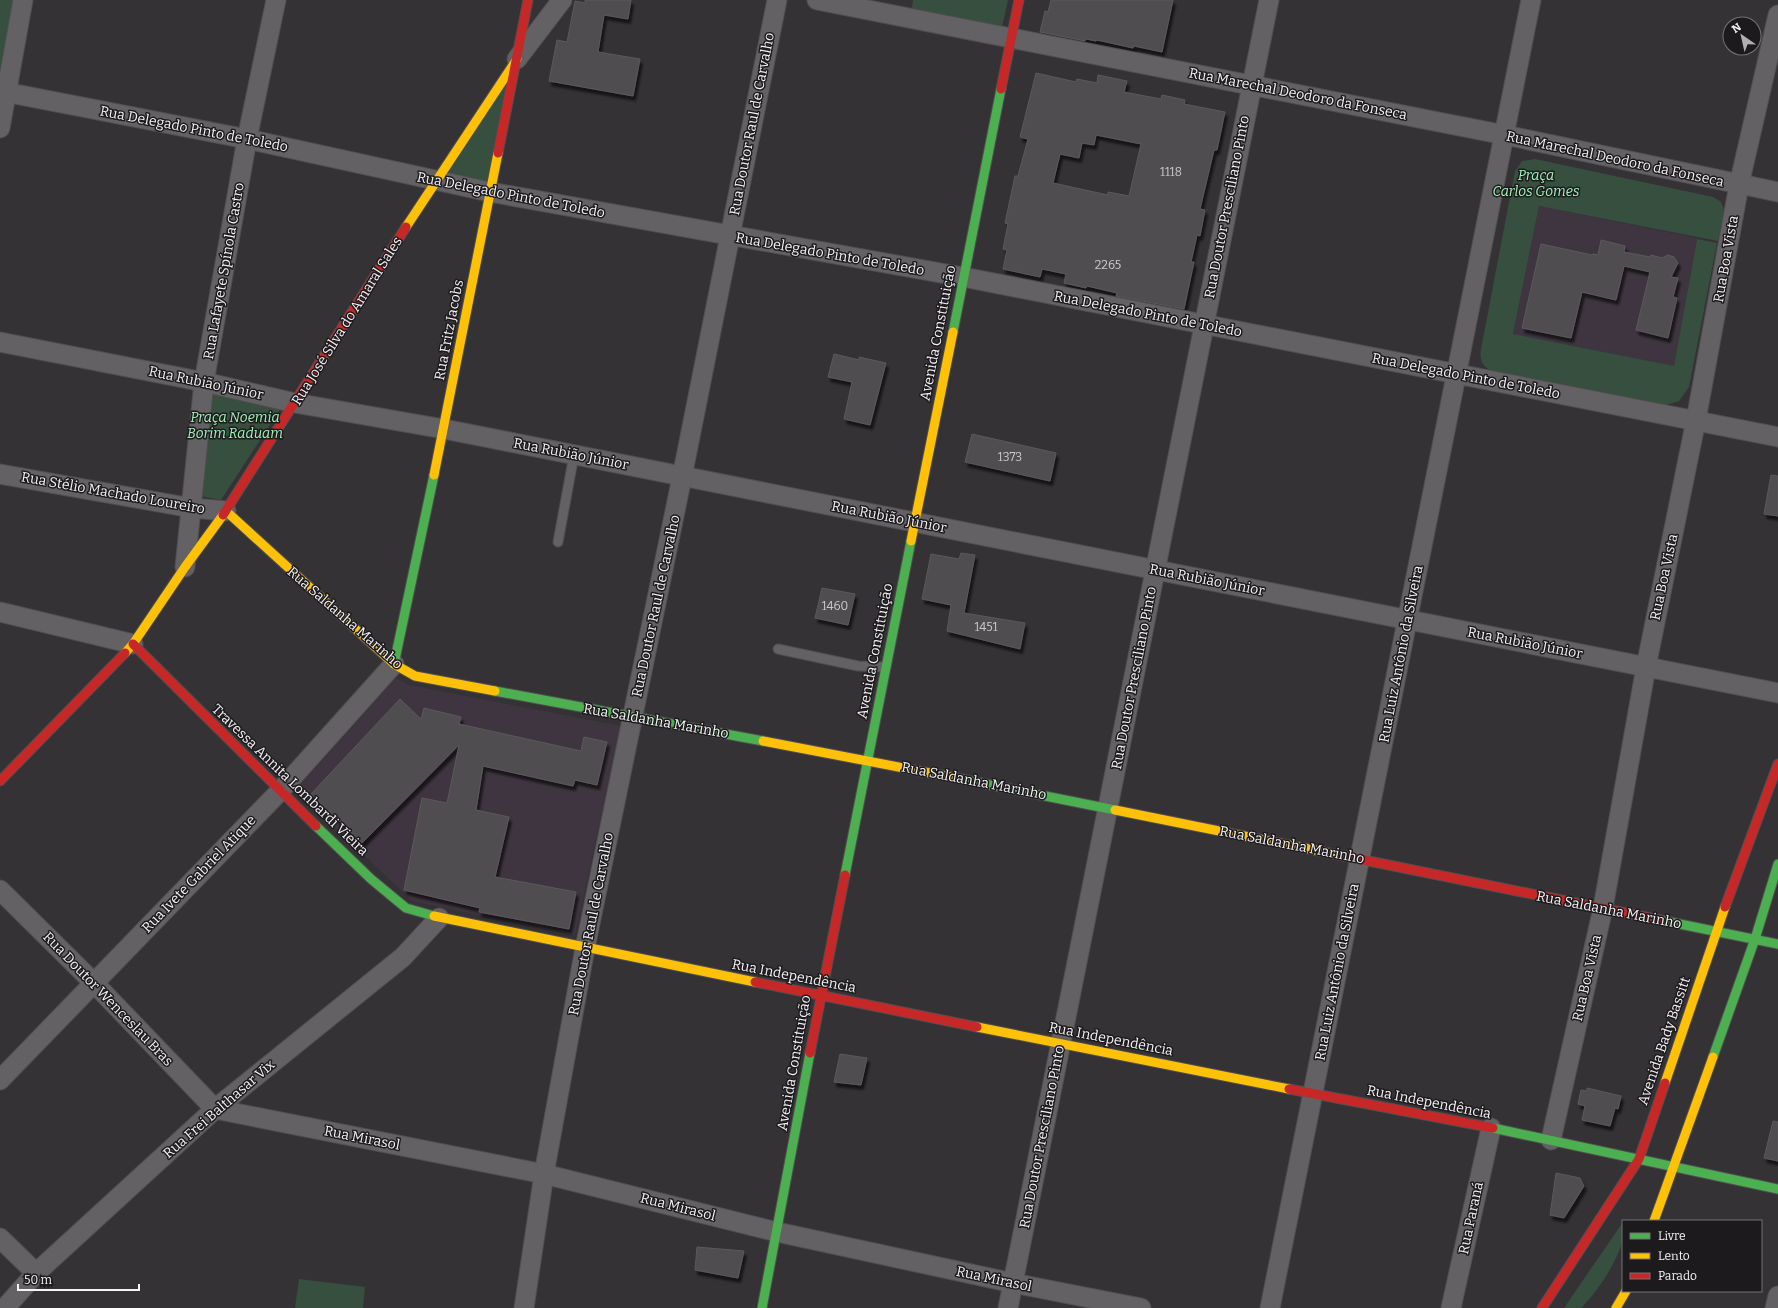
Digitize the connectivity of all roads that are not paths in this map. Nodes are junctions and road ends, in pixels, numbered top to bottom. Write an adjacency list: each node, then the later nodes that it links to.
1 (23, 0): 14 (street)
2 (276, 0): 17 (street, Rua Lafayete Spínola Castro)
3 (528, 0): 12 (street, Rua Fritz Jacobs)
4 (562, 0): 12 (street, Rua José Silva do Amaral Sales)
5 (777, 0): 22 (street, Rua Doutor Raul de Carvalho)
6 (817, 0): 11 (street, Rua Marechal Deodoro da Fonseca)
7 (1019, 0): 11 (street, Avenida Constituição)
8 (1268, 0): 13 (street, Rua Doutor Presciliano Pinto)
9 (1531, 0): 16 (street, Rua Luiz Antônio da Silveira)
10 (1778, 15): 19 (street, Rua Boa Vista)
11 (1011, 39): 13 (street, Rua Marechal Deodoro da Fonseca); 23 (street, Avenida Constituição)
12 (517, 59): 18 (street, Rua José Silva do Amaral Sales); 20 (street, Rua Fritz Jacobs)
13 (1252, 85): 16 (street, Rua Marechal Deodoro da Fonseca); 24 (street, Rua Doutor Presciliano Pinto)
14 (4, 92): 15 (street); 17 (street, Rua Delegado Pinto de Toledo)
15 (0, 128)
16 (1505, 135): 19 (street, Rua Marechal Deodoro da Fonseca); 26 (street, Rua Luiz Antônio da Silveira)
17 (248, 139): 18 (street, Rua Delegado Pinto de Toledo); 27 (street, Rua Lafayete Spínola Castro)
18 (436, 180): 20 (street, Rua Delegado Pinto de Toledo); 28 (street, Rua José Silva do Amaral Sales)
19 (1739, 185): 21 (street, Rua Marechal Deodoro da Fonseca); 29 (street, Rua Boa Vista)
20 (490, 192): 22 (street, Rua Delegado Pinto de Toledo); 30 (street, Rua Fritz Jacobs)
21 (1778, 192)
22 (729, 236): 23 (street, Rua Delegado Pinto de Toledo); 34 (street, Rua Doutor Raul de Carvalho)
23 (963, 277): 24 (street, Rua Delegado Pinto de Toledo); 37 (street, Avenida Constituição)
24 (1204, 325): 26 (street, Rua Delegado Pinto de Toledo); 40 (street, Rua Doutor Presciliano Pinto)
25 (0, 342): 27 (street, Rua Rubião Júnior)
26 (1457, 374): 29 (street, Rua Delegado Pinto de Toledo); 42 (street, Rua Luiz Antônio da Silveira)
27 (204, 382): 28 (street, Rua Rubião Júnior); 35 (street, Rua Lafayete Spínola Castro)
28 (296, 403): 30 (street, Rua Rubião Júnior); 36 (street, Rua José Silva do Amaral Sales)
29 (1696, 420): 31 (street, Rua Delegado Pinto de Toledo); 46 (street, Rua Boa Vista)
30 (444, 429): 32 (street, Rua Rubião Júnior); 45 (street, Rua Fritz Jacobs)
31 (1778, 437)
32 (574, 455): 34 (street, Rua Rubião Júnior); 38 (lane)
33 (0, 474): 35 (street, Rua Stélio Machado Loureiro)
34 (682, 476): 37 (street, Rua Rubião Júnior); 49 (street, Rua Doutor Raul de Carvalho)
35 (192, 508): 36 (street, Rua Stélio Machado Loureiro); 39 (street, Rua Lafayete Spínola Castro)
36 (226, 511): 39 (street, Rua José Silva do Amaral Sales); 45 (street, Rua Saldanha Marinho)
37 (914, 522): 40 (street, Rua Rubião Júnior); 47 (street, Avenida Constituição)
38 (558, 542)
39 (185, 568): 43 (street, Rua José Silva do Amaral Sales)
40 (1155, 570): 42 (street, Rua Rubião Júnior); 54 (street, Rua Doutor Presciliano Pinto)
41 (0, 612): 43 (street)
42 (1408, 620): 46 (street, Rua Rubião Júnior); 55 (street, Rua Luiz Antônio da Silveira)
43 (133, 644): 52 (street, Rua José Silva do Amaral Sales); 53 (street, Travessa Annita Lombardi Vieira)
44 (778, 648): 47 (lane)
45 (394, 664): 49 (street, Rua Saldanha Marinho); 53 (street, Rua Ivete Gabriel Atique)
46 (1646, 667): 48 (street, Rua Rubião Júnior); 58 (street, Rua Boa Vista)
47 (886, 668): 50 (street, Avenida Constituição)
48 (1778, 693)
49 (633, 717): 50 (street, Rua Saldanha Marinho); 63 (street, Rua Doutor Raul de Carvalho)
50 (868, 760): 54 (street, Rua Saldanha Marinho); 65 (street, Avenida Constituição)
51 (1778, 764): 60 (street, Avenida Bady Bassitt)
52 (0, 781)
53 (280, 791): 59 (street, Travessa Annita Lombardi Vieira); 64 (street, Rua Ivete Gabriel Atique)
54 (1108, 808): 55 (street, Rua Saldanha Marinho); 66 (street, Rua Doutor Presciliano Pinto)
55 (1360, 859): 58 (street, Rua Saldanha Marinho); 68 (street, Rua Luiz Antônio da Silveira)
56 (1778, 864): 61 (street)
57 (0, 890): 64 (street, Rua Doutor Wenceslau Bras)
58 (1603, 908): 60 (street, Rua Saldanha Marinho); 71 (street, Rua Boa Vista)
59 (439, 918): 63 (street, Rua Independência); 69 (street, Rua Frei Balthasar Vix)
60 (1716, 931): 61 (street, Rua Saldanha Marinho); 72 (street, Avenida Bady Bassitt)
61 (1755, 939): 62 (street, Rua Saldanha Marinho); 73 (street)
62 (1778, 944)
63 (585, 948): 65 (street, Rua Independência); 74 (street, Rua Doutor Raul de Carvalho)
64 (94, 983): 67 (street, Rua Ivete Gabriel Atique); 69 (street, Rua Doutor Wenceslau Bras)
65 (821, 995): 66 (street, Rua Independência); 77 (street, Avenida Constituição)
66 (1061, 1043): 68 (street, Rua Independência); 80 (street, Rua Doutor Presciliano Pinto)
67 (0, 1080)
68 (1313, 1094): 70 (street, Rua Independência); 88 (street, Rua Luiz Antônio da Silveira)
69 (215, 1110): 74 (street, Rua Mirasol); 79 (street, Rua Frei Balthasar Vix)
70 (1491, 1128): 71 (street, Rua Independência); 89 (street, Rua Paraná)
71 (1551, 1140): 72 (street, Rua Independência)
72 (1639, 1159): 73 (street, Rua Independência); 90 (street, Avenida Bady Bassitt)
73 (1673, 1166): 75 (street, Rua Independência); 76 (street)
74 (544, 1174): 77 (street, Rua Mirasol); 84 (street, Rua Doutor Raul de Carvalho)
75 (1778, 1189)
76 (1654, 1220)
77 (777, 1232): 80 (street, Rua Mirasol); 85 (street, Avenida Constituição)
78 (0, 1238): 79 (street)
79 (36, 1273): 83 (street, Rua Frei Balthasar Vix)
80 (1013, 1283): 86 (street, Rua Doutor Presciliano Pinto); 87 (street, Rua Mirasol)
81 (1625, 1292): 91 (street)
82 (1778, 1296): 92 (street)
83 (5, 1308)
84 (524, 1308)
85 (762, 1308)
86 (1008, 1308)
87 (1141, 1308)
88 (1270, 1308)
89 (1451, 1308)
90 (1542, 1308)
91 (1616, 1308)
92 (1775, 1308)

